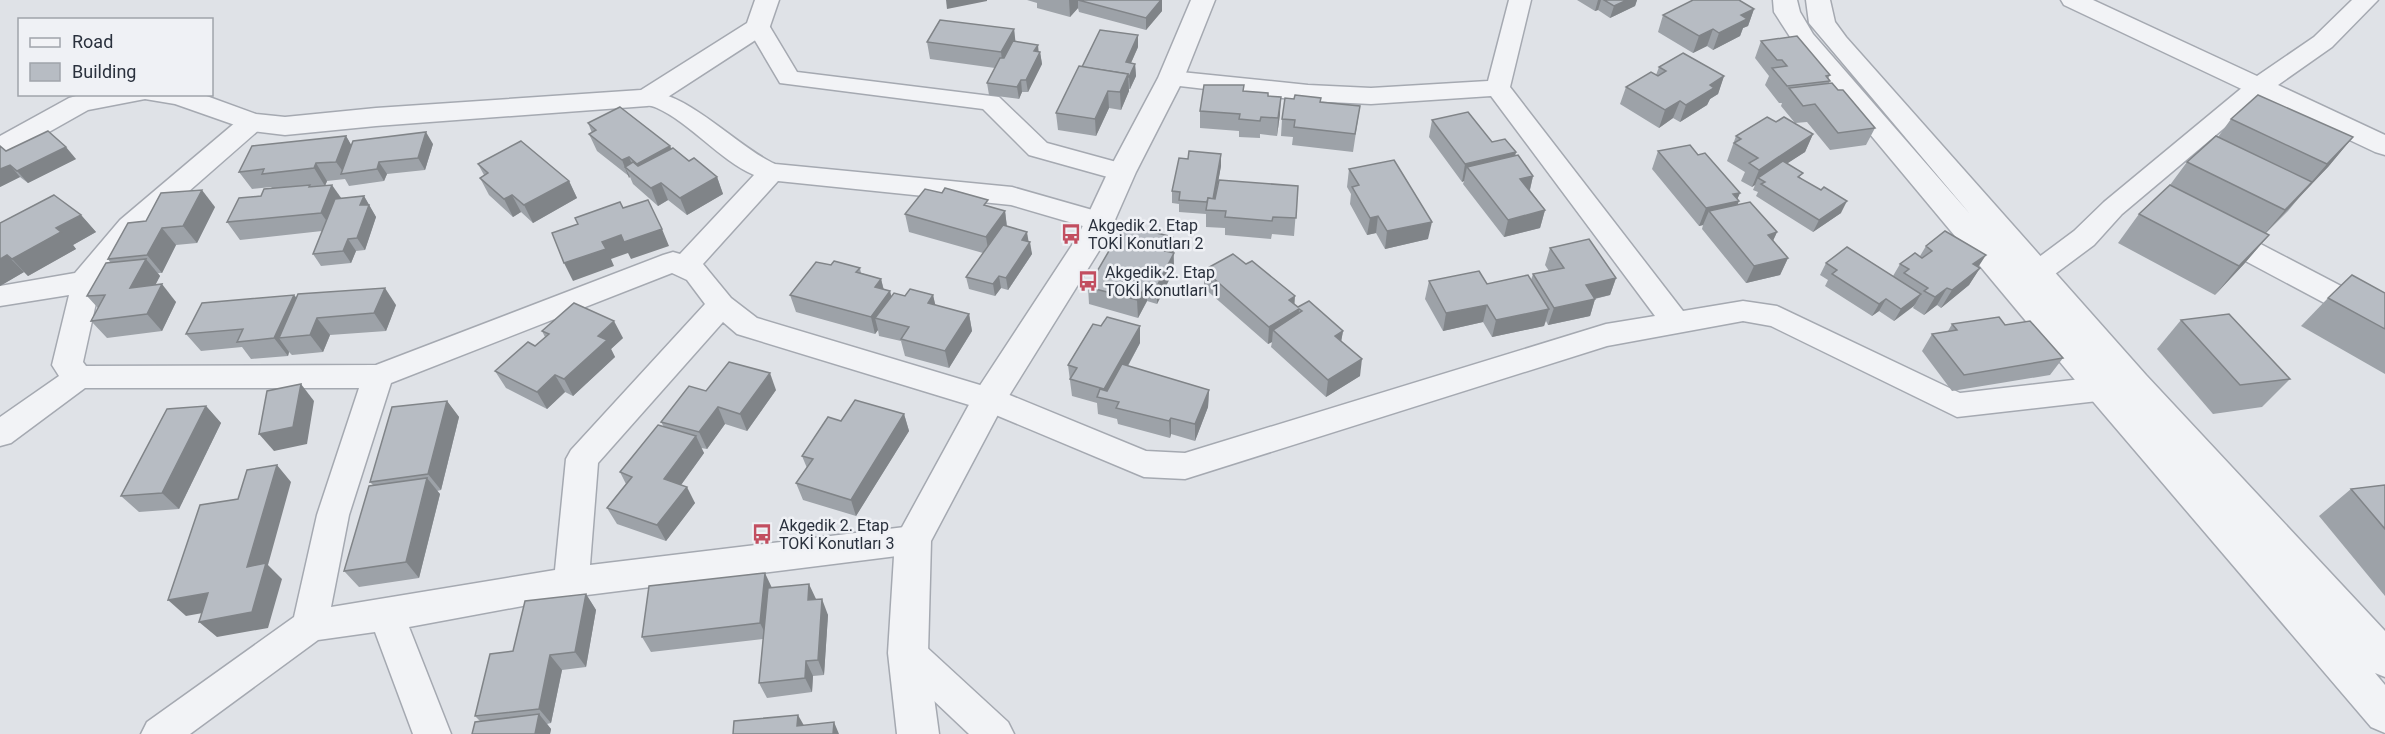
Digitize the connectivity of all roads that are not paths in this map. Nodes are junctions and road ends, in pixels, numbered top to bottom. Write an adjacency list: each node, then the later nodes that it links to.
1 (766, 0): 8 (street)
2 (1203, 0): 9 (street)
3 (1520, 0): 11 (street)
4 (1785, 0): 31 (street)
5 (1818, 0): 23 (street)
6 (2073, 0): 10 (street)
7 (2366, 0): 10 (street)
8 (759, 27): 14 (street); 19 (street)
9 (1171, 78): 11 (street); 19 (street)
10 (2258, 87): 16 (street); 23 (street)
11 (1498, 88): 27 (street)
12 (117, 96): 17 (street)
13 (179, 96): 15 (street)
14 (647, 98): 15 (street); 18 (street)
15 (252, 122): 24 (street)
16 (2385, 146)
17 (0, 148)
18 (771, 172): 20 (street); 22 (street)
19 (1122, 172): 20 (street)
20 (1100, 222): 32 (street)
21 (2198, 223): 28 (street)
22 (686, 266): 26 (street); 30 (street)
23 (2037, 273): 31 (street)
24 (84, 282): 25 (street); 29 (street)
25 (0, 296)
26 (721, 304): 32 (street); 35 (street)
27 (1675, 322): 31 (street); 32 (street)
28 (2385, 322)
29 (79, 376): 30 (street); 33 (street)
30 (378, 376): 37 (street)
31 (2118, 387): 38 (street); 40 (street)
32 (989, 399): 34 (street)
33 (0, 434)
34 (913, 540): 35 (street); 39 (street)
35 (571, 582): 36 (street)
36 (388, 615): 37 (street); 42 (street)
37 (310, 626): 41 (street)
38 (2383, 653)
39 (908, 654): 43 (street); 44 (street)
40 (2385, 714)
41 (160, 734)
42 (432, 734)
43 (918, 734)
44 (994, 734)

